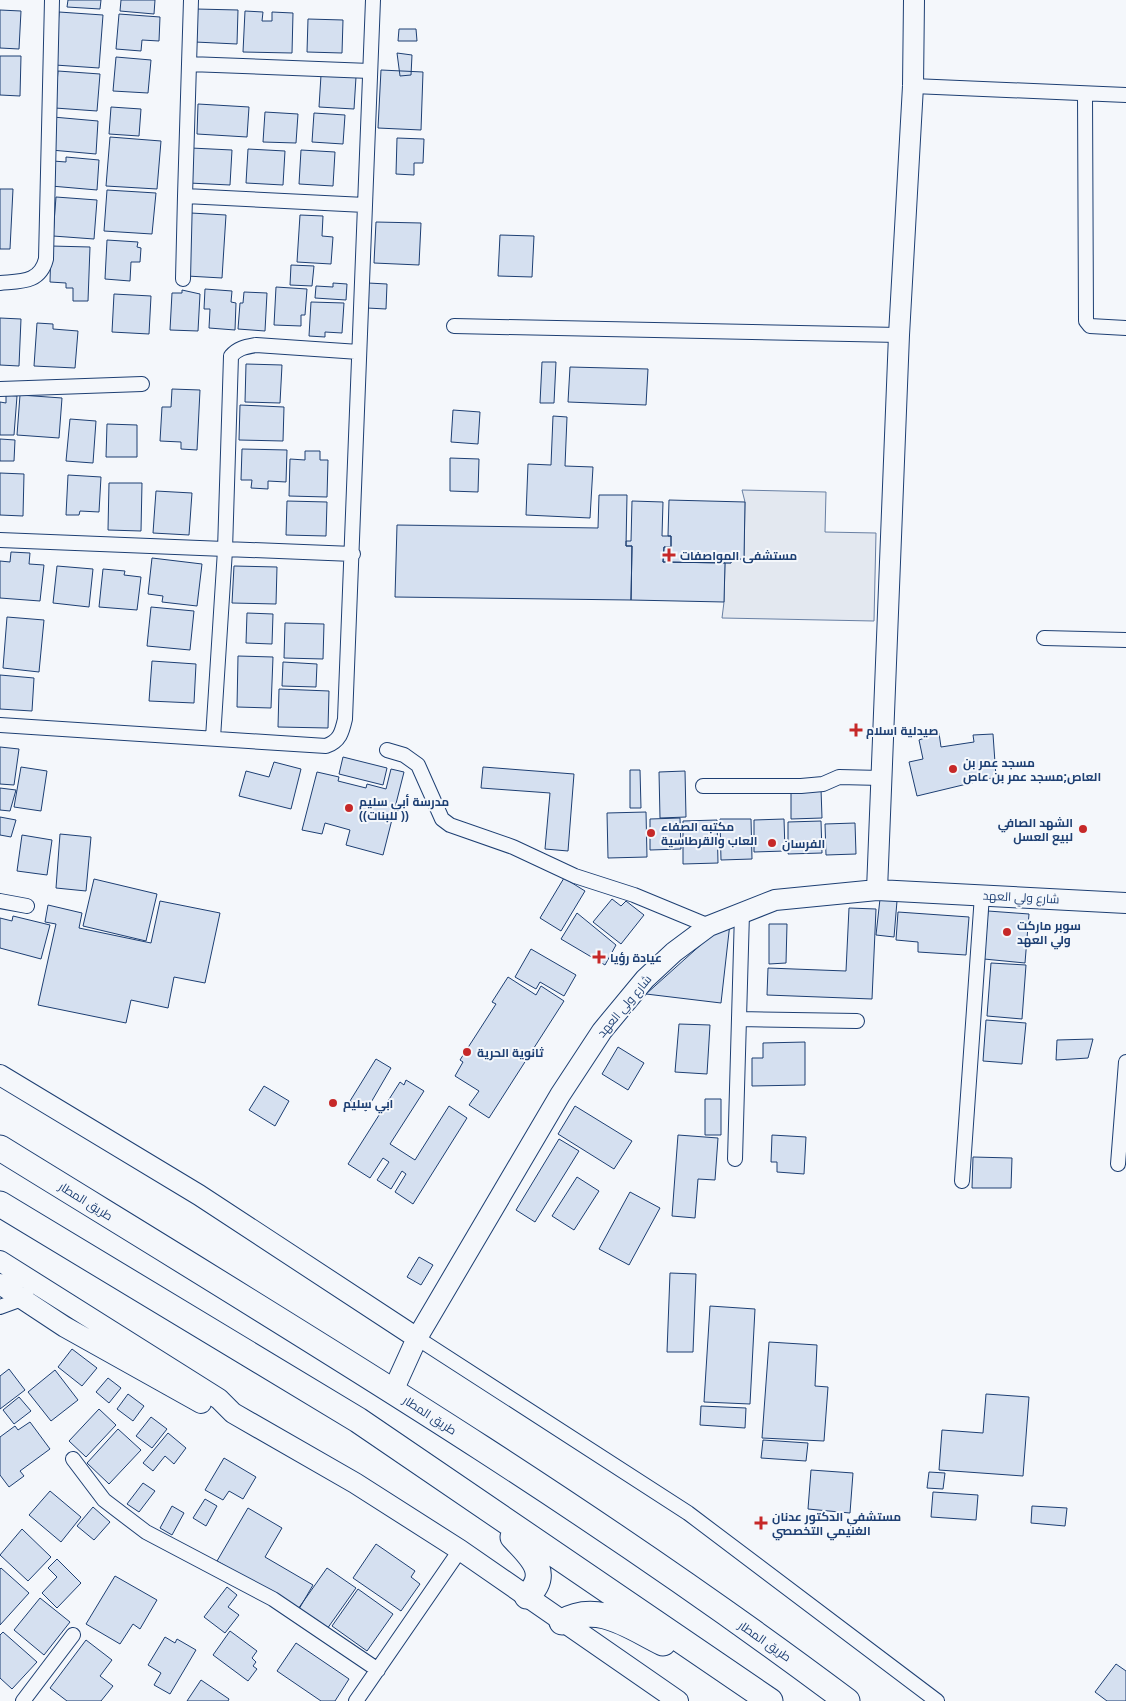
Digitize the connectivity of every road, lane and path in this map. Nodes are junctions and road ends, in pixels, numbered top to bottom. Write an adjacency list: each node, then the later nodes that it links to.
1 (52, 0): 13 (street)
2 (191, 0): 5 (street)
3 (374, 0): 6 (street)
4 (914, 0): 7 (street)
5 (189, 64): 6 (street); 10 (street)
6 (370, 71): 11 (street)
7 (913, 86): 8 (street); 16 (street)
8 (1085, 94): 9 (street); 15 (street)
9 (1126, 95)
10 (185, 196): 11 (street); 12 (street)
11 (365, 205): 17 (street)
12 (183, 280)
13 (0, 283)
14 (454, 326): 16 (street)
15 (1126, 328)
16 (899, 335): 28 (street)
17 (359, 352): 21 (street); 22 (street)
18 (142, 384): 19 (street)
19 (0, 389)
20 (0, 540): 21 (street)
21 (225, 550): 22 (street); 26 (street)
22 (353, 554): 26 (street)
23 (1044, 638): 24 (street)
24 (1126, 640)
25 (0, 725): 26 (street)
26 (213, 738)
27 (387, 750): 36 (street)
28 (881, 778): 29 (street); 30 (street)
29 (703, 786)
30 (877, 890): 31 (street, شارع ولي العهد); 35 (street, شارع ولي العهد)
31 (982, 895): 33 (street, شارع ولي العهد); 44 (street)
32 (0, 901): 34 (street)
33 (1126, 903)
34 (27, 906)
35 (742, 913): 36 (street, شارع ولي العهد); 37 (street)
36 (709, 926): 51 (street, شارع ولي العهد)
37 (739, 1019): 38 (street); 42 (street)
38 (857, 1021)
39 (1126, 1062): 43 (street)
40 (0, 1076): 51 (street)
41 (0, 1148): 52 (highway, طريق المطار)
42 (735, 1159)
43 (1118, 1164)
44 (962, 1181)
45 (0, 1204): 55 (highway)
46 (0, 1261): 47 (street)
47 (33, 1283): 49 (street); 53 (street)
48 (0, 1284): 49 (street)
49 (22, 1299): 50 (street); 53 (street)
50 (0, 1307)
51 (417, 1338): 52 (street, شارع ولي العهد); 67 (street)
52 (394, 1391): 66 (highway, طريق المطار)
53 (234, 1413): 56 (street)
54 (73, 1459): 60 (street)
55 (476, 1500): 57 (highway); 61 (highway)
56 (460, 1550): 57 (street); 60 (street)
57 (527, 1596): 58 (street)
58 (562, 1622): 61 (highway); 64 (street)
59 (73, 1635): 62 (street)
60 (378, 1670): 63 (street)
61 (750, 1687): 65 (highway)
62 (23, 1701)
63 (356, 1701)
64 (678, 1701)
65 (770, 1701)
66 (847, 1701)
67 (937, 1701)

